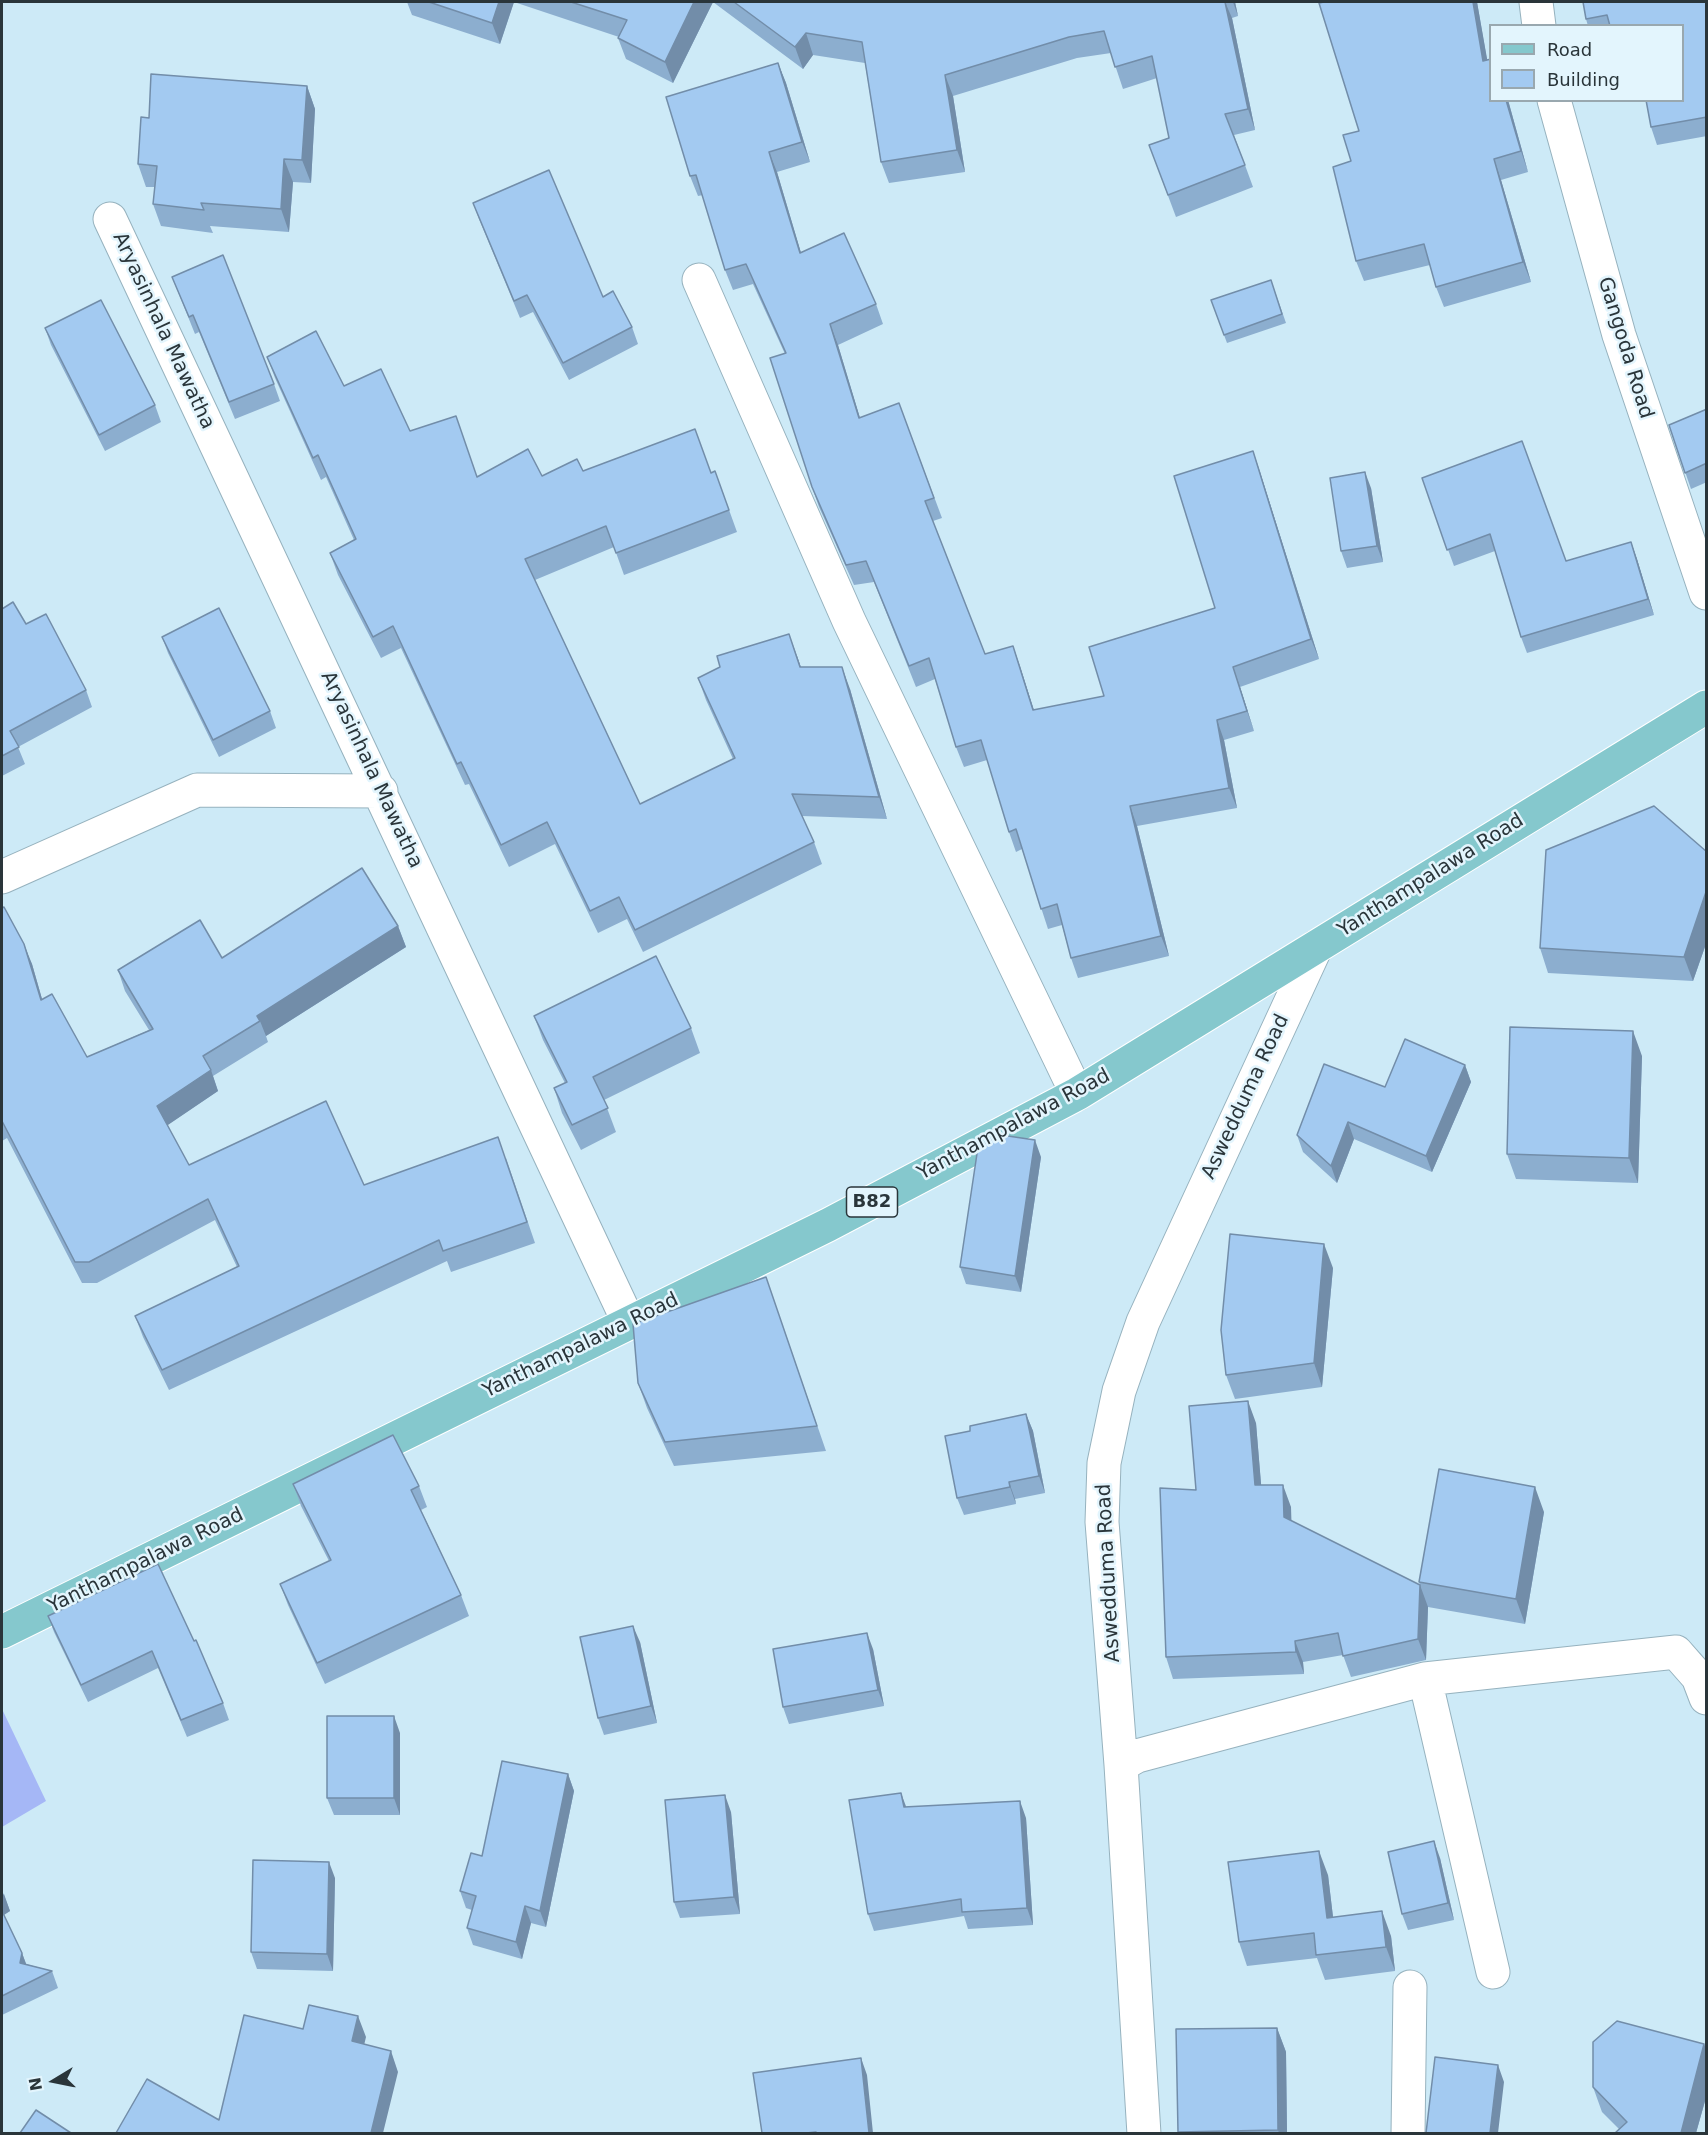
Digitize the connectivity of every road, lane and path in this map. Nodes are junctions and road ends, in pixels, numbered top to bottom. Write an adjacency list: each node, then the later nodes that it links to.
1 (1536, 2): 2 (street)
2 (1539, 24)
3 (1555, 102): 6 (street, Gangoda Road)
4 (110, 219): 8 (street, Aryasinhala Mawatha)
5 (699, 280): 11 (street)
6 (1707, 593)
7 (1707, 707): 10 (main road, Yanthampalawa Road / B82)
8 (381, 791): 9 (street); 12 (street, Aryasinhala Mawatha)
9 (2, 877)
10 (1316, 947): 11 (main road, Yanthampalawa Road / B82); 16 (street, Aswedduma Road)
11 (1077, 1094): 12 (main road, Yanthampalawa Road / B82)
12 (629, 1323): 13 (main road, Yanthampalawa Road / B82)
13 (2, 1632)
14 (1425, 1679): 15 (street); 16 (street); 17 (street)
15 (1707, 1698)
16 (1121, 1765): 19 (street, Aswedduma Road)
17 (1493, 1972)
18 (1410, 1987): 20 (street)
19 (1144, 2133)
20 (1408, 2133)

